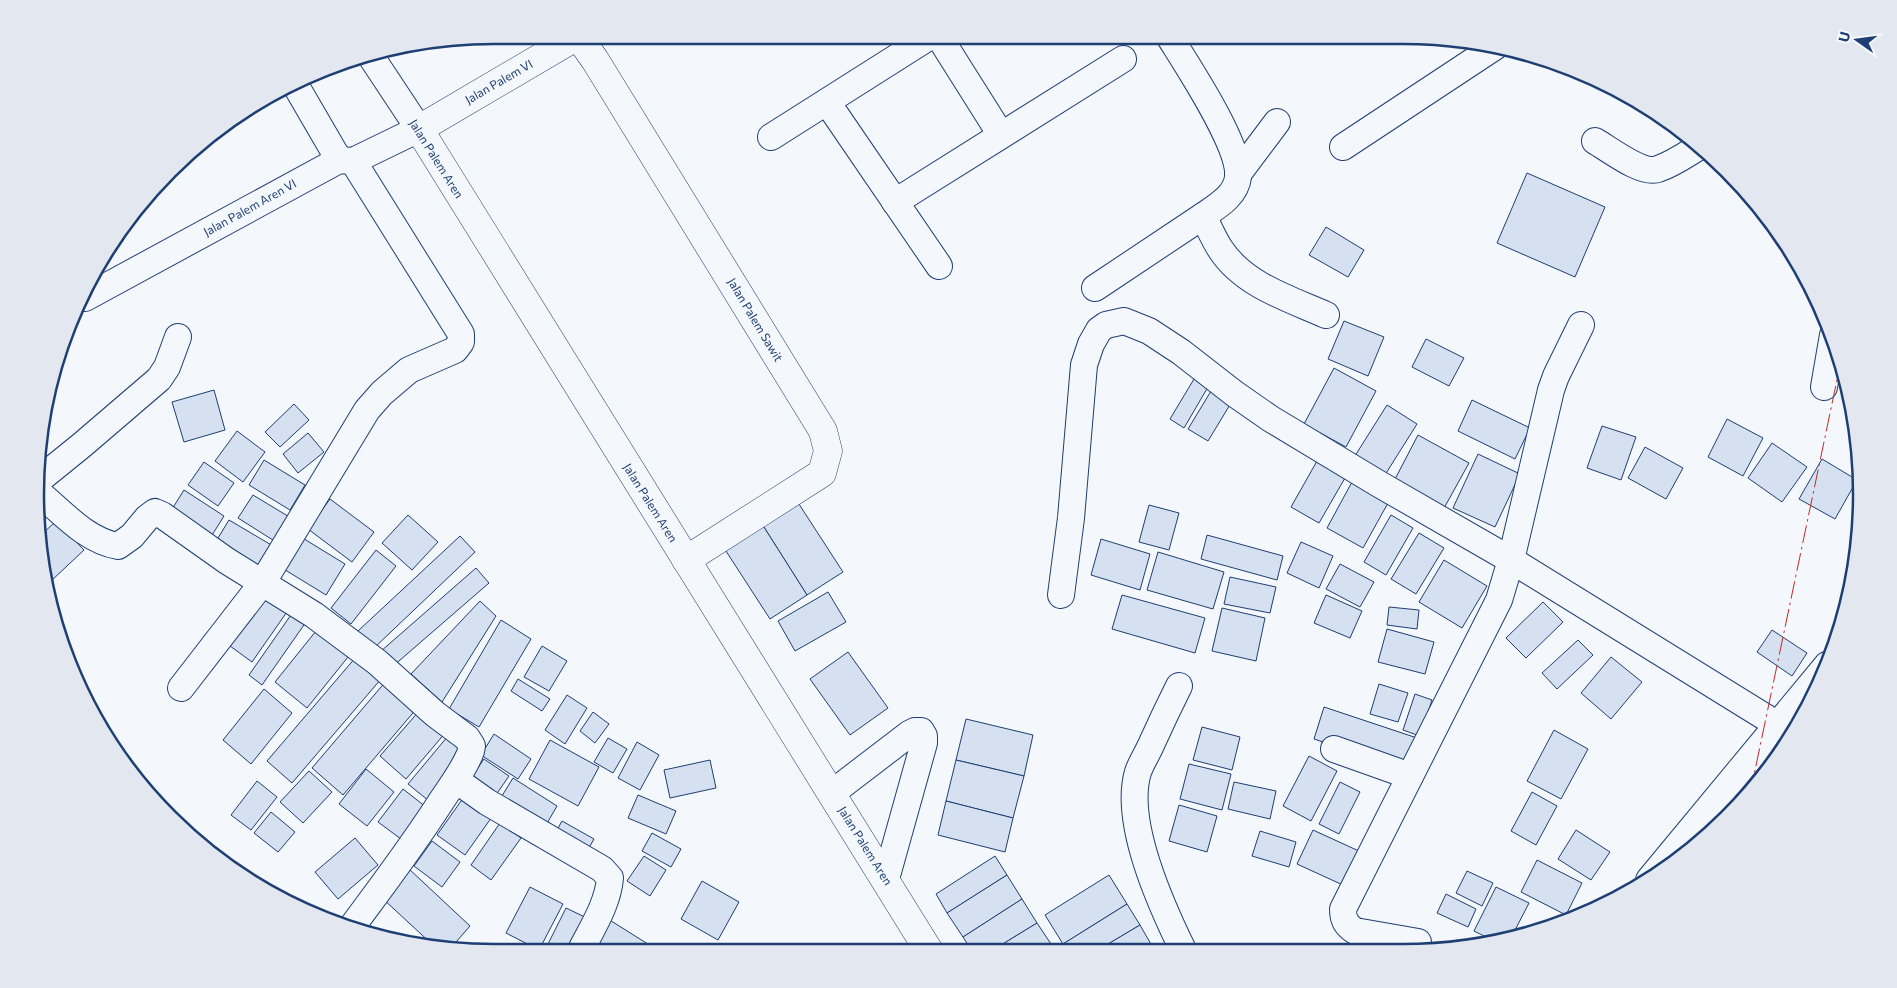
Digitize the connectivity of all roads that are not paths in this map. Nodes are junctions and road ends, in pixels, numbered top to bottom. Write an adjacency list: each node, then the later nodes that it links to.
1 (563, 44): 12 (street, Jalan Palem VI)
2 (584, 44): 32 (street, Jalan Palem Sawit)
3 (919, 44): 10 (street)
4 (943, 44): 13 (street)
5 (1174, 44): 19 (street)
6 (1488, 52): 16 (street)
7 (1123, 59): 13 (street)
8 (373, 60): 12 (street, Jalan Palem Aren)
9 (298, 89): 18 (street)
10 (827, 102): 14 (street); 20 (street)
11 (1277, 122): 19 (street)
12 (418, 130): 18 (street, Jalan Palem Aren VI); 32 (street, Jalan Palem Aren)
13 (1001, 135): 20 (street)
14 (771, 137)
15 (1595, 141): 17 (street)
16 (1343, 147)
17 (1693, 150)
18 (346, 160): 24 (street, Jalan Palem Aren VI); 34 (street)
19 (1238, 174): 21 (street)
20 (895, 202): 22 (street)
21 (1202, 216): 23 (street); 25 (street)
22 (938, 266)
23 (1095, 288)
24 (89, 296)
25 (1326, 315)
26 (1581, 325): 33 (street)
27 (178, 337): 30 (street)
28 (1830, 351): 29 (street)
29 (1824, 387)
30 (45, 475)
31 (44, 498): 34 (street)
32 (686, 560): 43 (street, Jalan Palem Aren)
33 (1511, 560): 35 (street); 39 (street); 41 (street)
34 (262, 582): 37 (street); 42 (street)
35 (1061, 595)
36 (1179, 686): 51 (street)
37 (181, 688)
38 (1809, 689): 39 (street)
39 (1778, 725): 44 (street)
40 (1334, 749): 41 (street)
41 (1410, 776): 48 (street)
42 (456, 780): 47 (street); 49 (street)
43 (832, 793): 46 (street, Jalan Palem Aren); 46 (street)
44 (1729, 801): 45 (street)
45 (1684, 846)
46 (886, 879): 50 (street, Jalan Palem Aren)
47 (355, 922)
48 (1418, 942)
49 (584, 944)
50 (925, 944)
51 (1180, 944)

